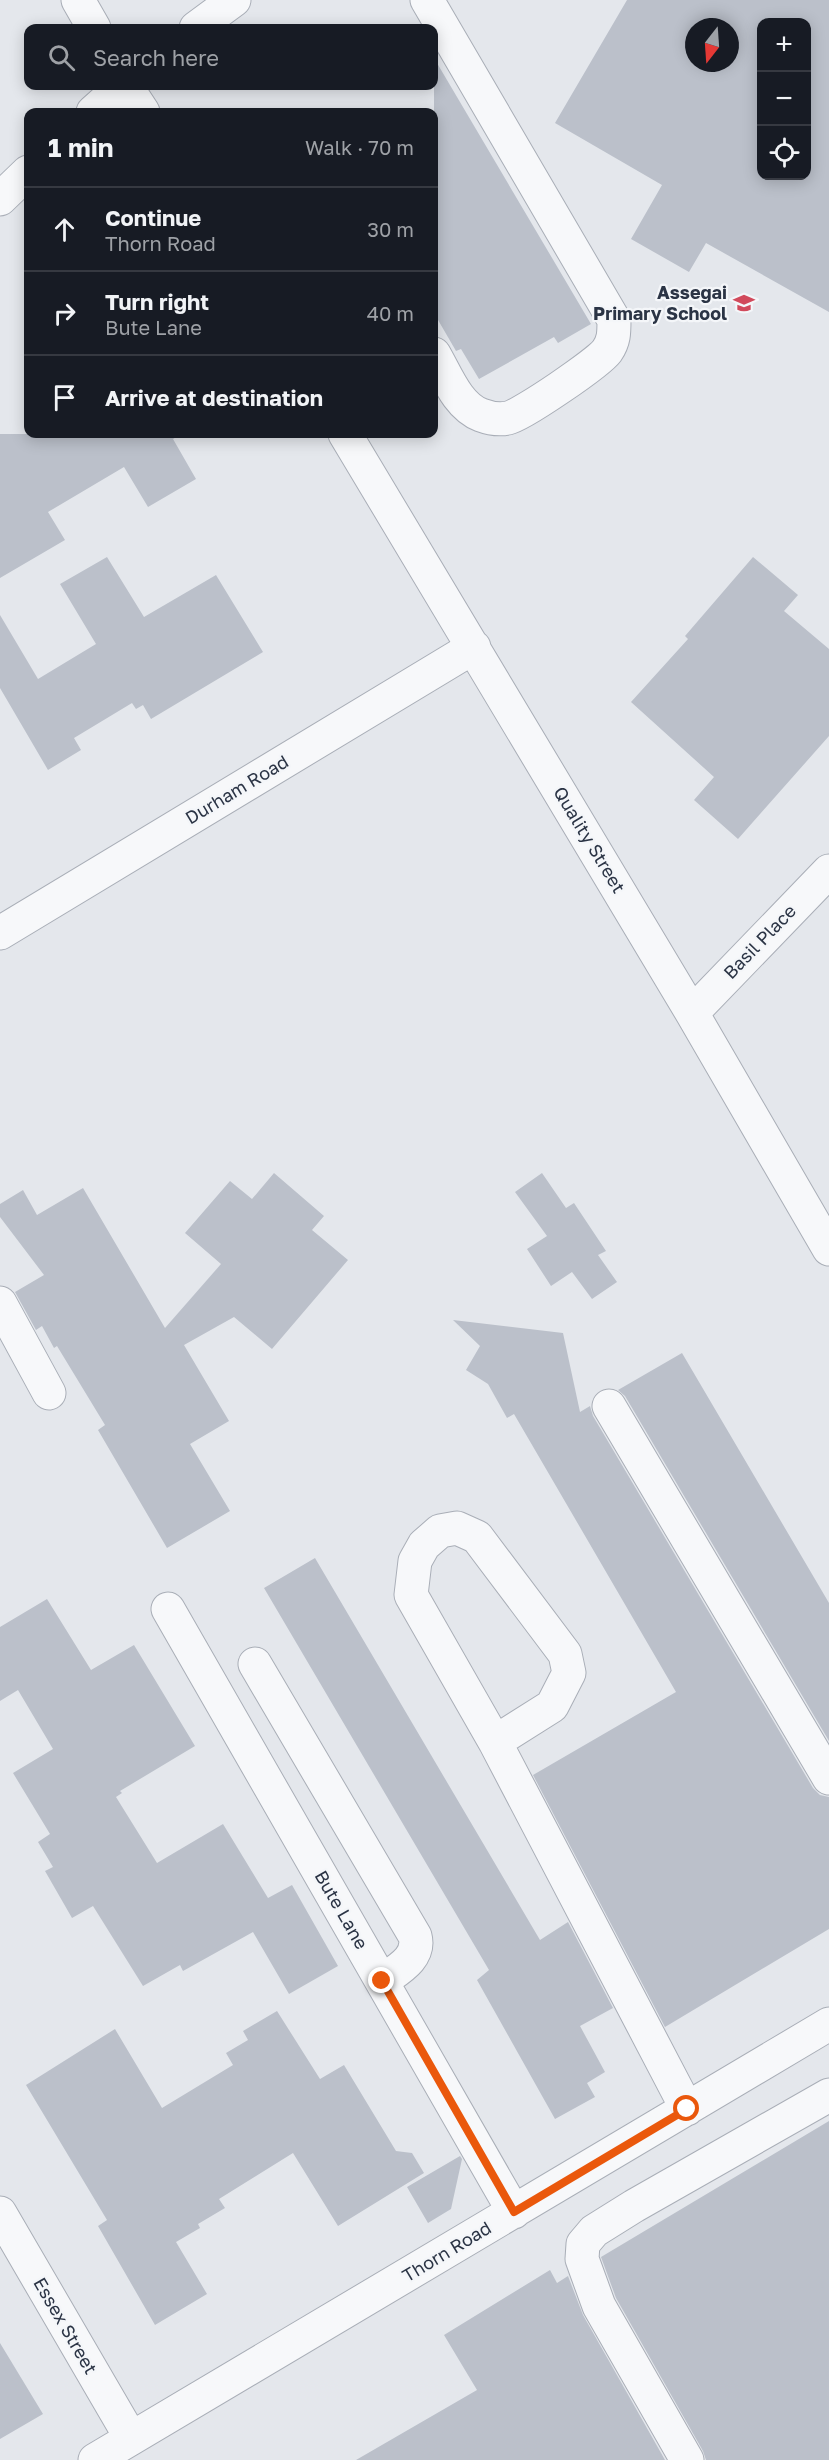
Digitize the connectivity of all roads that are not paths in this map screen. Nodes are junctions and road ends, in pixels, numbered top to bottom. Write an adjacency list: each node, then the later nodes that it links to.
1 (78, 0): 4 (street)
2 (234, 0): 5 (street)
3 (427, 0): 12 (street)
4 (92, 24)
5 (201, 24)
6 (119, 90): 8 (street)
7 (127, 90): 9 (street)
8 (98, 108)
9 (140, 108)
10 (24, 176): 11 (street)
11 (0, 198)
12 (438, 361)
13 (347, 438): 14 (street, Quality Street)
14 (474, 647): 16 (street, Durham Road); 17 (street, Quality Street)
15 (829, 871): 17 (street, Basil Place)
16 (0, 933)
17 (692, 1013): 18 (street, Quality Street)
18 (829, 1249)
19 (0, 1303): 20 (street)
20 (49, 1393)
21 (609, 1406): 27 (street)
22 (168, 1609): 25 (street, Bute Lane)
23 (255, 1664): 24 (street)
24 (278, 1704): 25 (street); 28 (street)
25 (234, 1724): 28 (street, Bute Lane)
26 (495, 1742): 26 (street); 31 (street)
27 (829, 1778)
28 (382, 1981): 32 (street, Bute Lane)
29 (829, 2024): 31 (street, Thorn Road)
30 (829, 2095): 36 (street)
31 (687, 2109): 32 (street, Thorn Road)
32 (514, 2212): 34 (street, Thorn Road)
33 (0, 2213): 34 (street, Essex Street)
34 (131, 2438): 35 (street, Thorn Road)
35 (95, 2460)
36 (687, 2460)

